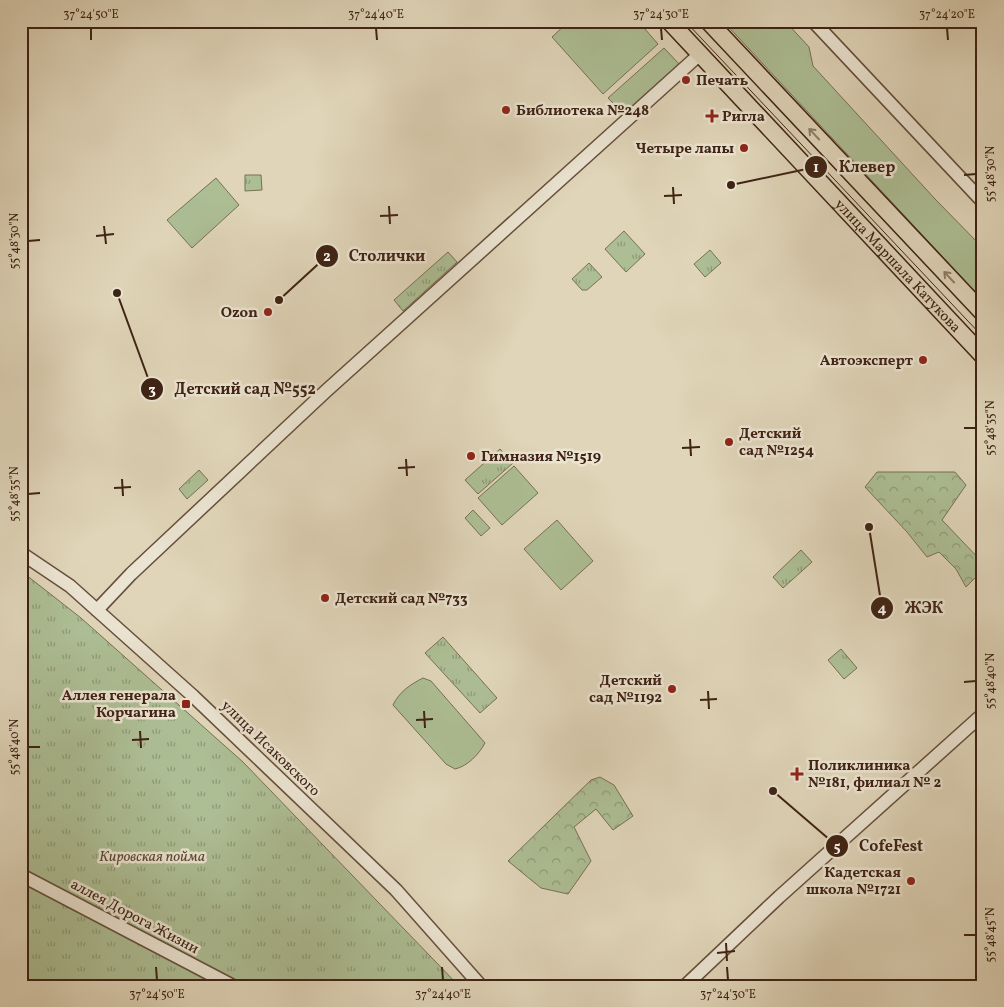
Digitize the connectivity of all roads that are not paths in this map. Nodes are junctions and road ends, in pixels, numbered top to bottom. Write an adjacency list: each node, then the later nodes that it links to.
1 (669, 21): 4 (main road, улица Маршала Катукова)
2 (708, 21): 6 (main road, улица Маршала Катукова, one-way to 2)
3 (813, 21): 5 (street)
4 (700, 54): 7 (main road, улица Маршала Катукова); 9 (street)
5 (983, 202)
6 (983, 313)
7 (983, 356)
8 (21, 553): 9 (street, улица Исаковского)
9 (97, 610): 13 (street, улица Исаковского)
10 (983, 714): 14 (street)
11 (21, 875): 12 (street, аллея Дорога Жизни)
12 (233, 986)
13 (481, 986)
14 (685, 986)

